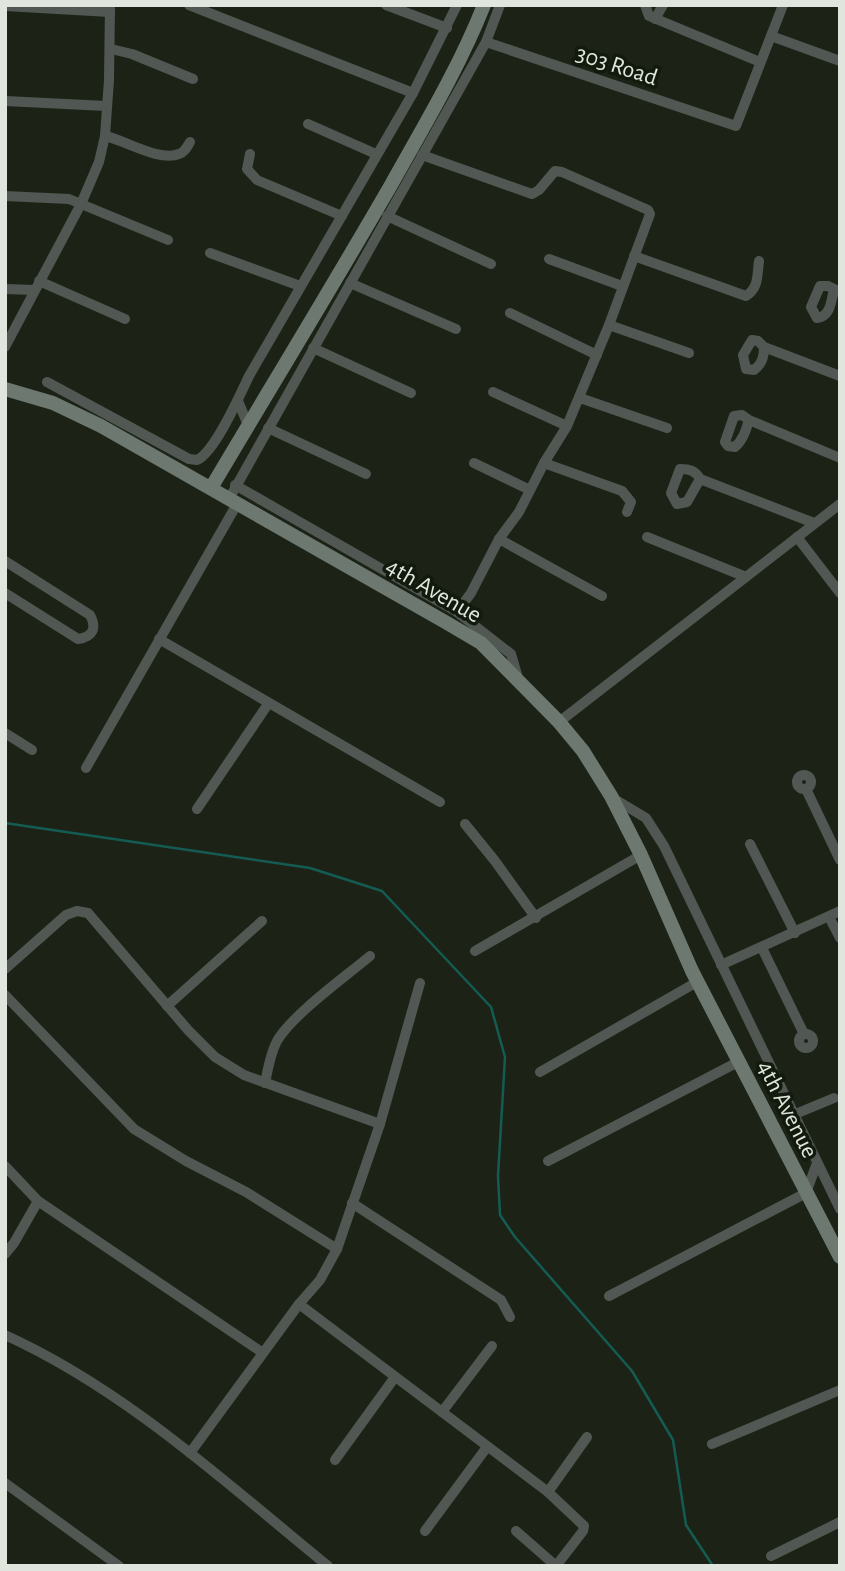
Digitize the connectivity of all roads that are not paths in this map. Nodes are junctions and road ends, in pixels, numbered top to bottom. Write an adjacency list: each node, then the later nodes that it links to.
1 (189, 5): 19 (street)
2 (386, 5): 12 (street)
3 (457, 5): 12 (street)
4 (484, 5): 60 (main road)
5 (500, 5): 14 (street)
6 (645, 5): 11 (street)
7 (663, 5): 11 (street)
8 (783, 5): 13 (street)
9 (5, 6): 10 (street)
10 (110, 9): 15 (street)
11 (655, 19): 17 (street)
12 (447, 29): 19 (street)
13 (771, 36): 16 (street); 17 (street)
14 (486, 41): 17 (street, 303 Road); 27 (street)
15 (111, 49): 18 (street); 21 (street)
16 (840, 61)
17 (760, 62)
18 (193, 79)
19 (412, 93): 26 (street)
20 (5, 101): 21 (street)
21 (106, 106): 23 (street)
22 (308, 124): 26 (street)
23 (105, 136): 24 (street); 29 (street)
24 (190, 142)
25 (250, 154): 30 (street)
26 (376, 154): 30 (street)
27 (422, 155): 31 (street); 34 (street)
28 (5, 197): 29 (street)
29 (81, 204): 32 (street); 39 (street)
30 (342, 216): 40 (street)
31 (387, 216): 37 (street); 38 (street)
32 (168, 240)
33 (210, 253): 40 (street)
34 (634, 256): 36 (street); 41 (street)
35 (549, 258): 41 (street)
36 (759, 261)
37 (491, 264)
38 (350, 283): 46 (street); 49 (street)
39 (37, 285): 42 (street); 44 (street); 47 (street)
40 (300, 286): 58 (street)
41 (622, 286): 45 (street)
42 (5, 289)
43 (510, 313): 51 (street)
44 (125, 319)
45 (609, 325): 50 (street); 51 (street)
46 (456, 329)
47 (5, 347)
48 (764, 347): 52 (street)
49 (313, 348): 55 (street); 62 (street)
50 (690, 353)
51 (597, 355): 57 (street)
52 (840, 376)
53 (47, 382): 58 (street)
54 (5, 389): 69 (main road, 4th Avenue)
55 (411, 393)
56 (493, 393): 61 (street)
57 (580, 398): 61 (street); 63 (street)
58 (238, 401): 60 (street)
59 (749, 420): 64 (street)
60 (248, 425): 69 (main road)
61 (567, 426): 66 (street)
62 (268, 428): 67 (street); 71 (street)
63 (667, 428)
64 (840, 458)
65 (474, 463): 70 (street)
66 (544, 463): 70 (street); 73 (street)
67 (366, 474)
68 (700, 479): 74 (street)
69 (211, 488): 71 (main road, 4th Avenue)
70 (530, 490): 77 (street)
71 (234, 496): 83 (street); 84 (street); 85 (main road, 4th Avenue)
72 (840, 504): 74 (street)
73 (627, 512)
74 (814, 523): 76 (street)
75 (647, 537): 79 (street)
76 (797, 537): 79 (street); 81 (street)
77 (499, 540): 82 (street); 83 (street)
78 (5, 561): 80 (street)
79 (746, 577): 87 (street)
80 (5, 593)
81 (840, 593)
82 (603, 596)
83 (457, 612): 85 (street)
84 (159, 639): 86 (street); 90 (street)
85 (519, 682): 87 (main road, 4th Avenue)
86 (268, 704): 93 (street); 94 (street)
87 (559, 722): 92 (main road, 4th Avenue)
88 (5, 733): 89 (street)
89 (32, 750)
90 (86, 768)
91 (806, 789): 98 (street)
92 (611, 796): 97 (main road, 4th Avenue); 108 (street)
93 (440, 802)
94 (197, 809)
95 (465, 824): 101 (street)
96 (750, 844): 103 (street)
97 (641, 855): 101 (street); 110 (main road, 4th Avenue)
98 (840, 860)
99 (840, 911): 100 (street)
100 (829, 917): 103 (street); 104 (street)
101 (536, 918): 106 (street)
102 (262, 921): 113 (street)
103 (795, 933): 105 (street)
104 (840, 938)
105 (762, 948): 108 (street); 114 (street)
106 (475, 951)
107 (370, 956): 117 (street)
108 (721, 965): 119 (street)
109 (5, 969): 113 (street)
110 (697, 982): 115 (main road, 4th Avenue); 116 (street)
111 (420, 983): 120 (street)
112 (5, 995): 128 (street)
113 (167, 1006): 117 (street)
114 (804, 1034)
115 (738, 1062): 121 (street); 124 (main road, 4th Avenue)
116 (540, 1072)
117 (265, 1083): 120 (street)
118 (834, 1098): 119 (street)
119 (793, 1115): 122 (street)
120 (380, 1124): 126 (street)
121 (548, 1161)
122 (817, 1163): 124 (street); 127 (street)
123 (5, 1166): 125 (street)
124 (806, 1193): 130 (main road, 4th Avenue); 131 (street)
125 (38, 1201): 129 (street); 136 (street)
126 (352, 1203): 128 (street); 133 (street)
127 (840, 1209)
128 (337, 1249): 132 (street)
129 (5, 1254)
130 (840, 1257)
131 (610, 1296)
132 (299, 1304): 136 (street); 137 (street)
133 (510, 1317)
134 (5, 1335): 143 (street)
135 (492, 1346): 139 (street)
136 (263, 1353): 143 (street)
137 (395, 1377): 139 (street); 144 (street)
138 (840, 1390): 141 (street)
139 (442, 1412): 142 (street)
140 (587, 1437): 146 (street)
141 (712, 1444)
142 (487, 1447): 146 (street); 148 (street)
143 (190, 1454): 152 (street)
144 (335, 1460)
145 (5, 1483): 151 (street)
146 (548, 1492): 153 (street)
147 (840, 1522): 150 (street)
148 (425, 1531)
149 (516, 1531): 153 (street)
150 (771, 1556)
151 (119, 1566)
152 (328, 1566)
153 (556, 1566)

